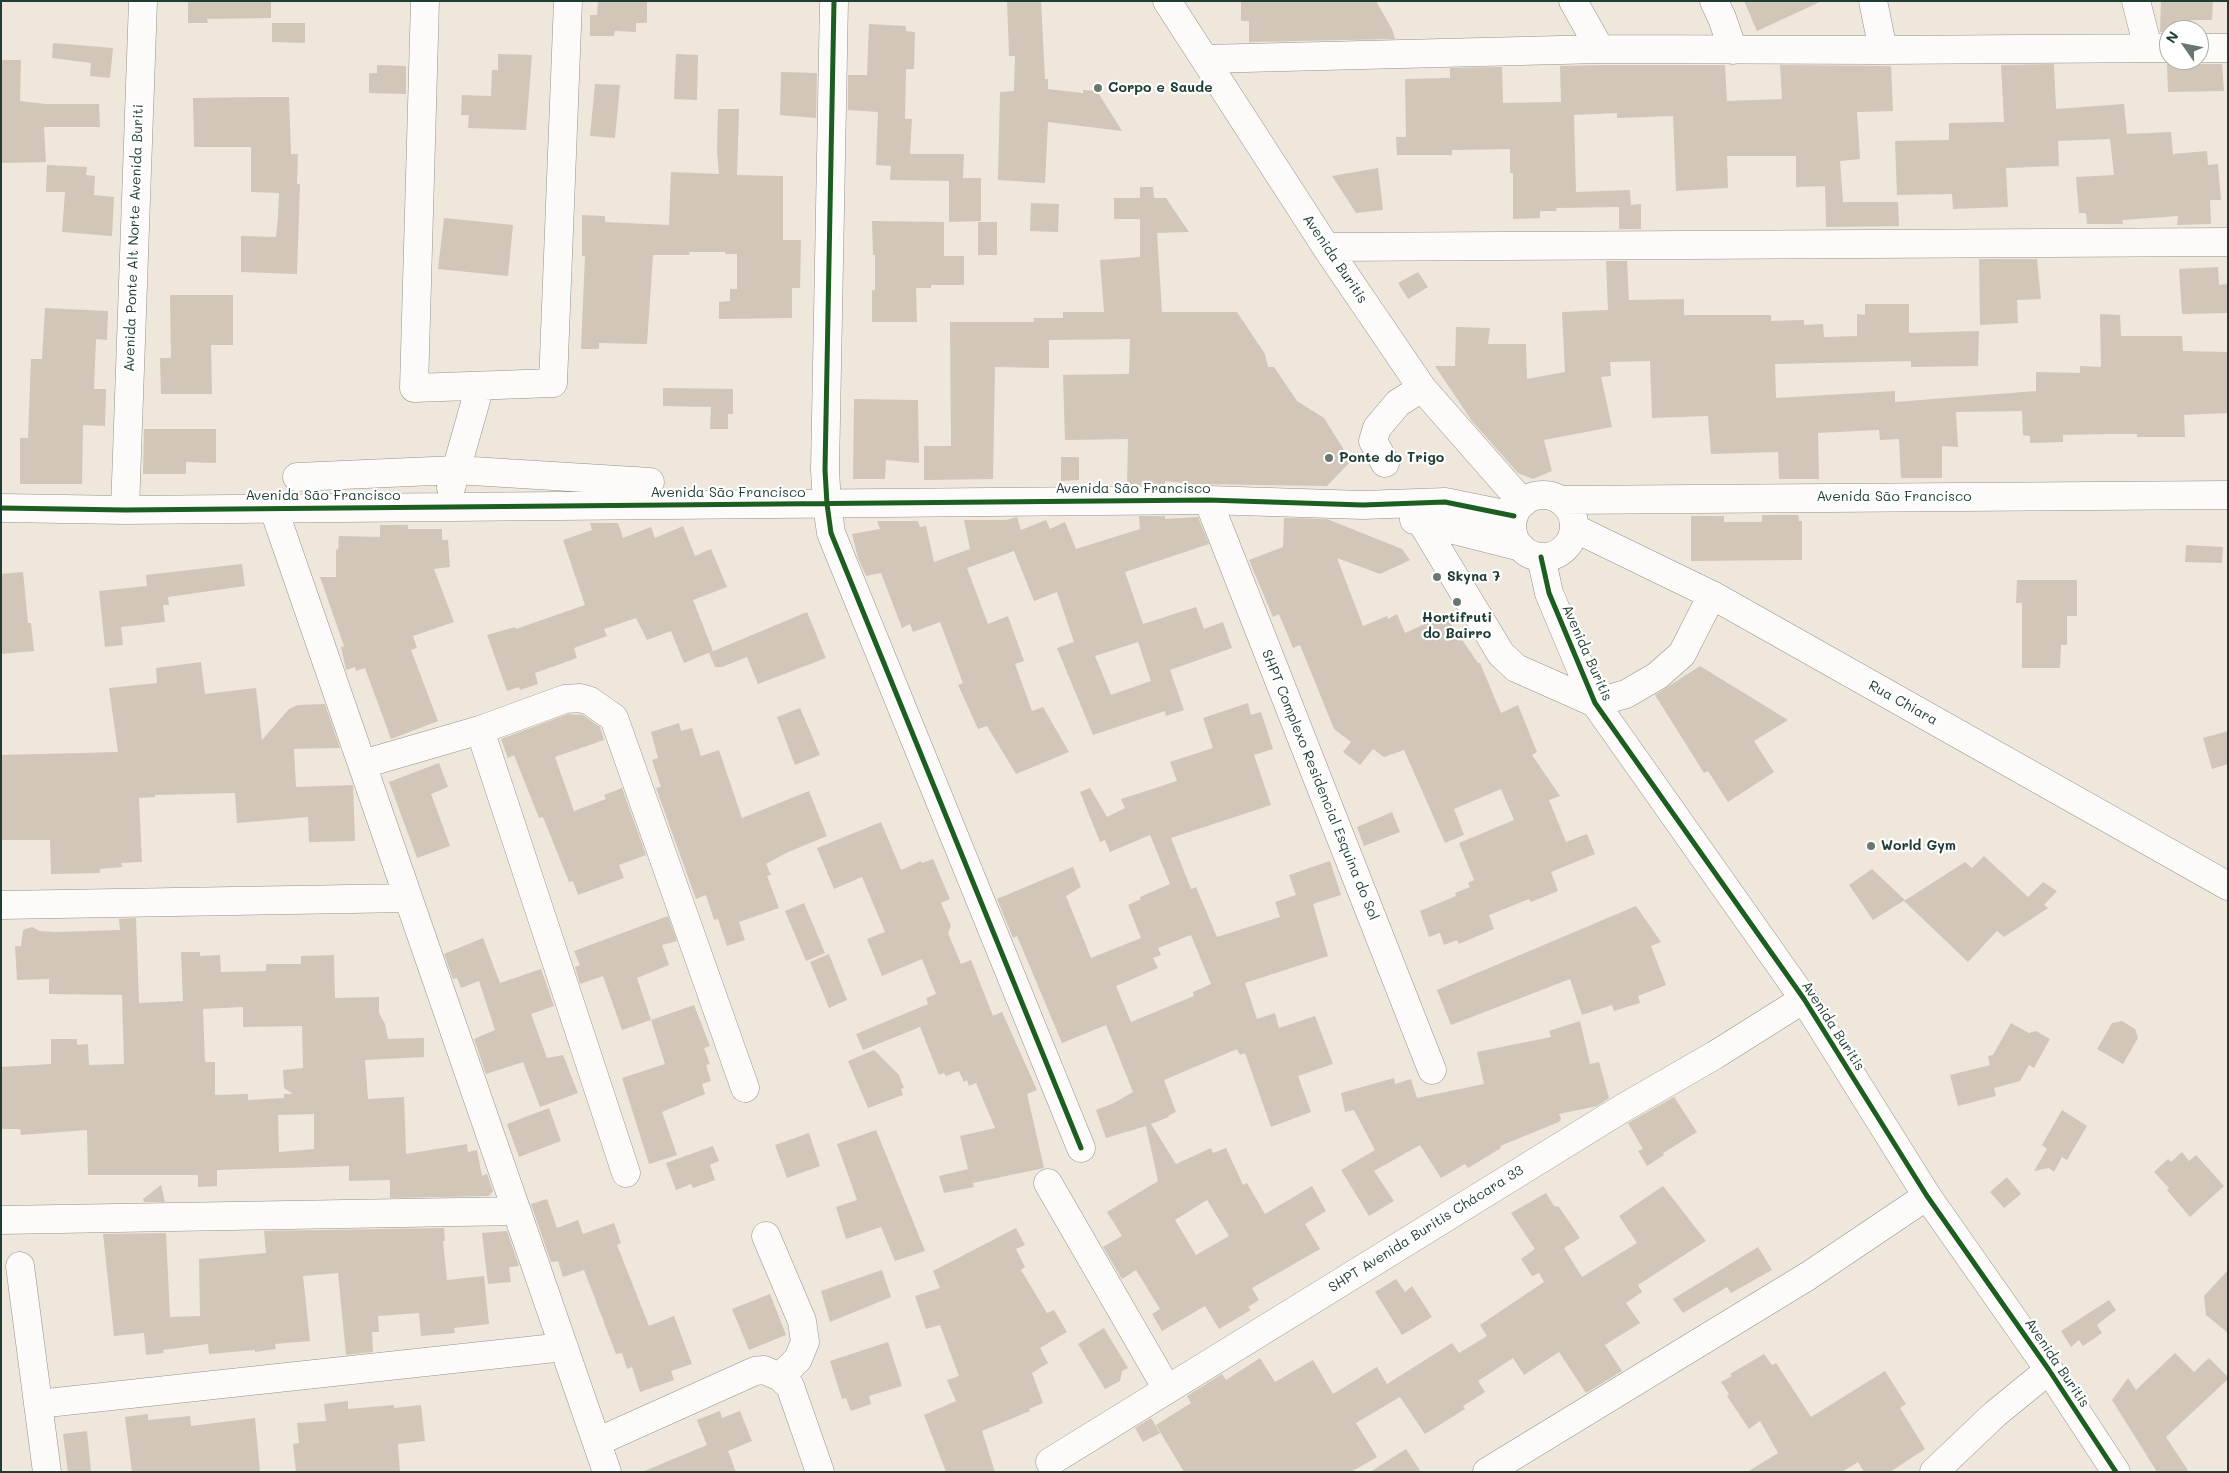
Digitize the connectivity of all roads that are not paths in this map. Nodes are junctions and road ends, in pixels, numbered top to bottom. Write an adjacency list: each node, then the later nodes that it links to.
1 (143, 1): 34 (street, Avenida Ponte Alt Norte Avenida Buriti)
2 (425, 1): 19 (street)
3 (568, 1): 19 (street)
4 (834, 1): 28 (street)
5 (1167, 1): 16 (street, Avenida Buritis)
6 (1573, 1): 13 (street)
7 (1714, 1): 14 (street)
8 (1873, 1): 15 (street)
9 (2136, 1): 10 (street)
10 (2159, 48): 15 (street)
11 (2209, 48): 12 (street)
12 (2228, 48)
13 (1600, 49): 14 (street); 16 (street)
14 (1732, 50): 15 (street)
15 (1883, 50)
16 (1205, 58): 18 (street, Avenida Buritis)
17 (2228, 242): 18 (street)
18 (1326, 247): 20 (street, Avenida Buritis)
19 (480, 386): 22 (street)
20 (1422, 388): 21 (street); 33 (street, Avenida Buritis)
21 (1385, 464)
22 (456, 470): 23 (street); 24 (street); 30 (street)
23 (297, 477)
24 (650, 482)
25 (2228, 495): 27 (street, Avenida São Francisco)
26 (1208, 500): 28 (street, Avenida São Francisco); 29 (street, Avenida São Francisco); 46 (street, SHPT Complexo Residencial Esquina do Sol)
27 (1561, 500): 33 (street); 36 (street)
28 (826, 504): 30 (street, Avenida São Francisco); 48 (street)
29 (1362, 505): 33 (street, Avenida São Francisco); 35 (street, Avenida São Francisco)
30 (446, 506): 31 (street, Avenida São Francisco)
31 (273, 507): 34 (street, Avenida São Francisco); 41 (street)
32 (1, 508): 34 (street, Avenida São Francisco)
33 (1519, 509): 37 (street)
34 (125, 510)
35 (1422, 523): 37 (street, Avenida São Francisco); 39 (street)
36 (1574, 528): 37 (street); 38 (street, Rua Chiara)
37 (1531, 552): 39 (street, Avenida Buritis)
38 (1712, 595): 39 (street); 42 (street, Rua Chiara)
39 (1595, 704): 45 (street, Avenida Buritis)
40 (480, 730): 41 (street); 47 (street); 49 (street)
41 (364, 764): 43 (street)
42 (2228, 886)
43 (408, 898): 44 (street); 52 (street)
44 (1, 905)
45 (1804, 999): 51 (street, Avenida Buritis); 59 (street, SHPT Avenida Buritis Chácara 33)
46 (1432, 1070)
47 (745, 1088)
48 (1081, 1148)
49 (626, 1173)
50 (1048, 1182): 59 (street)
51 (1927, 1196): 57 (street, Avenida Buritis); 66 (street)
52 (516, 1211): 53 (street); 56 (street)
53 (1, 1220)
54 (766, 1236): 58 (street)
55 (20, 1266): 60 (street)
56 (564, 1347): 60 (street); 61 (street)
57 (2049, 1370): 67 (street); 68 (street, Avenida Buritis)
58 (780, 1376): 61 (street); 65 (street)
59 (1167, 1389): 62 (street, SHPT Avenida Buritis Chácara 33)
60 (38, 1404): 63 (street)
61 (596, 1442): 64 (street)
62 (1050, 1462)
63 (47, 1472)
64 (607, 1472)
65 (820, 1472)
66 (1488, 1472)
67 (1934, 1472)
68 (2116, 1472)

